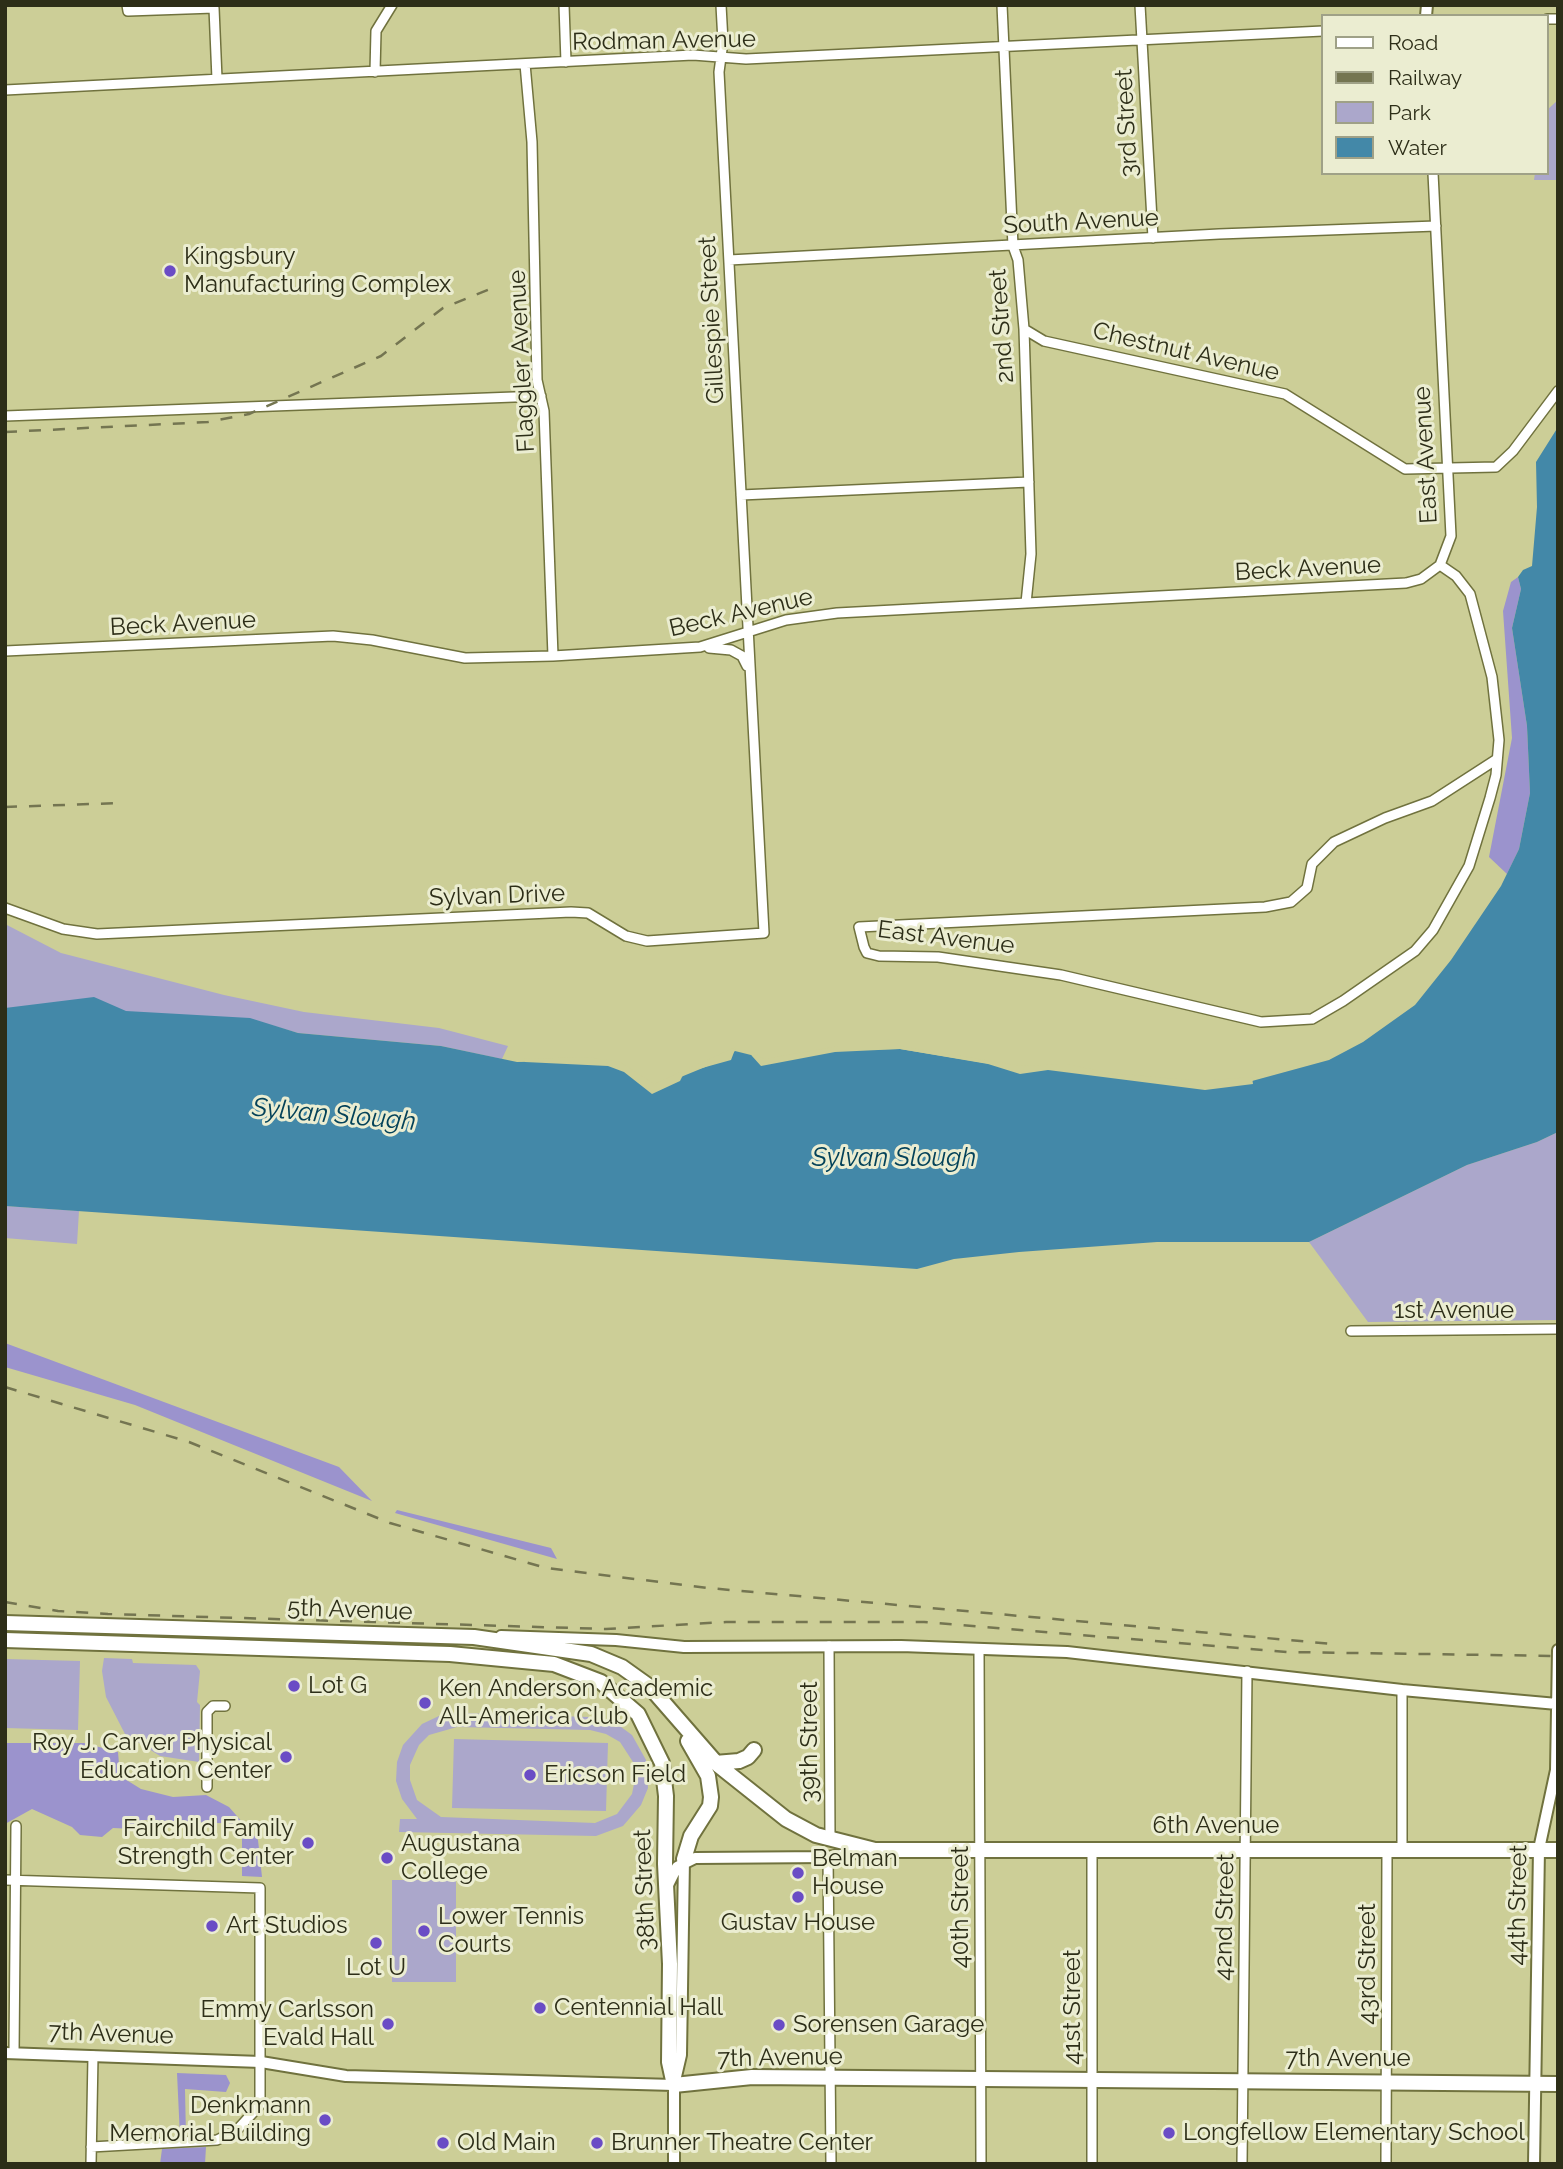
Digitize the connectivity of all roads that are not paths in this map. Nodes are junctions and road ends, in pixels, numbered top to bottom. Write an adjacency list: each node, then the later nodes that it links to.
1 (127, 5): 14 (street)
2 (392, 5): 13 (street)
3 (564, 5): 11 (street)
4 (721, 5): 10 (street, Gillespie Street)
5 (1002, 5): 9 (street, 2nd Street)
6 (1140, 5): 8 (street, 3rd Street)
7 (1322, 31): 8 (street, Rodman Avenue)
8 (1142, 40): 9 (street, Rodman Avenue); 18 (street, 3rd Street)
9 (1004, 46): 10 (street, Rodman Avenue); 19 (street, 2nd Street)
10 (721, 57): 11 (street, Rodman Avenue); 20 (street, Gillespie Street)
11 (566, 62): 12 (street, Rodman Avenue)
12 (525, 64): 13 (street, Rodman Avenue); 23 (street, Flaggler Avenue)
13 (376, 72): 14 (street, Rodman Avenue)
14 (217, 79): 15 (street, Rodman Avenue)
15 (5, 90)
16 (1433, 175): 17 (street, East Avenue)
17 (1436, 226): 18 (street, South Avenue); 25 (street, East Avenue)
18 (1153, 238): 19 (street, South Avenue)
19 (1013, 246): 20 (street, South Avenue); 21 (street, 2nd Street)
20 (729, 260): 27 (street, Gillespie Street)
21 (1024, 329): 25 (street, Chestnut Avenue); 26 (street, 2nd Street)
22 (1558, 391): 25 (street, Chestnut Avenue)
23 (541, 396): 24 (street); 33 (street, Flaggler Avenue)
24 (5, 416)
25 (1448, 469): 28 (street, East Avenue)
26 (1029, 482): 27 (street); 29 (street, 2nd Street)
27 (741, 495): 30 (street, Gillespie Street)
28 (1440, 565): 29 (street, Beck Avenue); 35 (street, East Avenue)
29 (1026, 603): 30 (street, Beck Avenue)
30 (746, 632): 31 (street, Beck Avenue); 34 (street, Sylvan Drive)
31 (697, 648): 33 (street, Beck Avenue); 34 (street)
32 (5, 651): 33 (street, Beck Avenue)
33 (553, 656)
34 (748, 667): 36 (street, Sylvan Drive)
35 (1497, 759): 35 (street, East Avenue)
36 (5, 908)
37 (1558, 1329): 38 (street, 1st Avenue)
38 (1351, 1331)
39 (5, 1623): 40 (main road, 5th Avenue)
40 (474, 1637): 42 (street); 50 (main road, 5th Avenue)
41 (5, 1640): 47 (main road, 5th Avenue)
42 (829, 1646): 43 (street); 55 (street, 39th Street)
43 (979, 1650): 45 (street); 61 (street, 40th Street)
44 (1558, 1650): 48 (street, 44th Street)
45 (1247, 1671): 46 (street); 56 (street, 42nd Street)
46 (1402, 1690): 48 (street); 57 (street, 43rd Street)
47 (627, 1703): 67 (main road, 38th Street)
48 (1558, 1704): 58 (street, 44th Street)
49 (225, 1706): 53 (street)
50 (673, 1712): 52 (main road, 6th Avenue); 64 (main road)
51 (754, 1750): 52 (main road)
52 (715, 1763): 55 (main road, 6th Avenue)
53 (207, 1787)
54 (16, 1826): 66 (street)
55 (830, 1839): 59 (main road, 6th Avenue)
56 (1244, 1848): 57 (main road, 6th Avenue); 62 (main road, 6th Avenue); 74 (street, 42nd Street)
57 (1395, 1849): 58 (main road, 6th Avenue); 75 (street, 43rd Street)
58 (1539, 1849): 60 (main road, 6th Avenue); 76 (street, 44th Street)
59 (875, 1850): 61 (main road, 6th Avenue); 63 (street, 6th Avenue)
60 (1558, 1850)
61 (980, 1851): 62 (main road, 6th Avenue); 72 (street, 40th Street)
62 (1092, 1851): 73 (street, 41st Street)
63 (828, 1857): 64 (street, 6th Avenue); 71 (street)
64 (683, 1861): 67 (street); 78 (street, 38th Street)
65 (5, 1880): 66 (street)
66 (16, 1881): 68 (street); 70 (street)
67 (667, 1889): 78 (main road, 38th Street)
68 (10, 2053): 69 (street, 7th Avenue)
69 (93, 2056): 70 (street, 7th Avenue); 79 (street)
70 (261, 2062): 78 (street, 7th Avenue); 79 (street)
71 (831, 2078): 72 (main road, 7th Avenue); 78 (main road, 7th Avenue); 82 (street)
72 (980, 2079): 73 (main road, 7th Avenue); 83 (street, 40th Street)
73 (1093, 2080): 74 (main road, 7th Avenue); 84 (street, 41st Street)
74 (1244, 2081): 75 (main road, 7th Avenue); 85 (street, 42nd Street)
75 (1387, 2082): 76 (main road, 7th Avenue); 86 (street, 43rd Street)
76 (1535, 2084): 77 (main road, 7th Avenue); 87 (street, 44th Street)
77 (1558, 2084)
78 (674, 2085): 81 (street, 38th Street)
79 (91, 2147): 80 (street)
80 (91, 2164)
81 (674, 2164)
82 (831, 2164)
83 (981, 2164)
84 (1092, 2164)
85 (1242, 2164)
86 (1386, 2164)
87 (1534, 2164)

